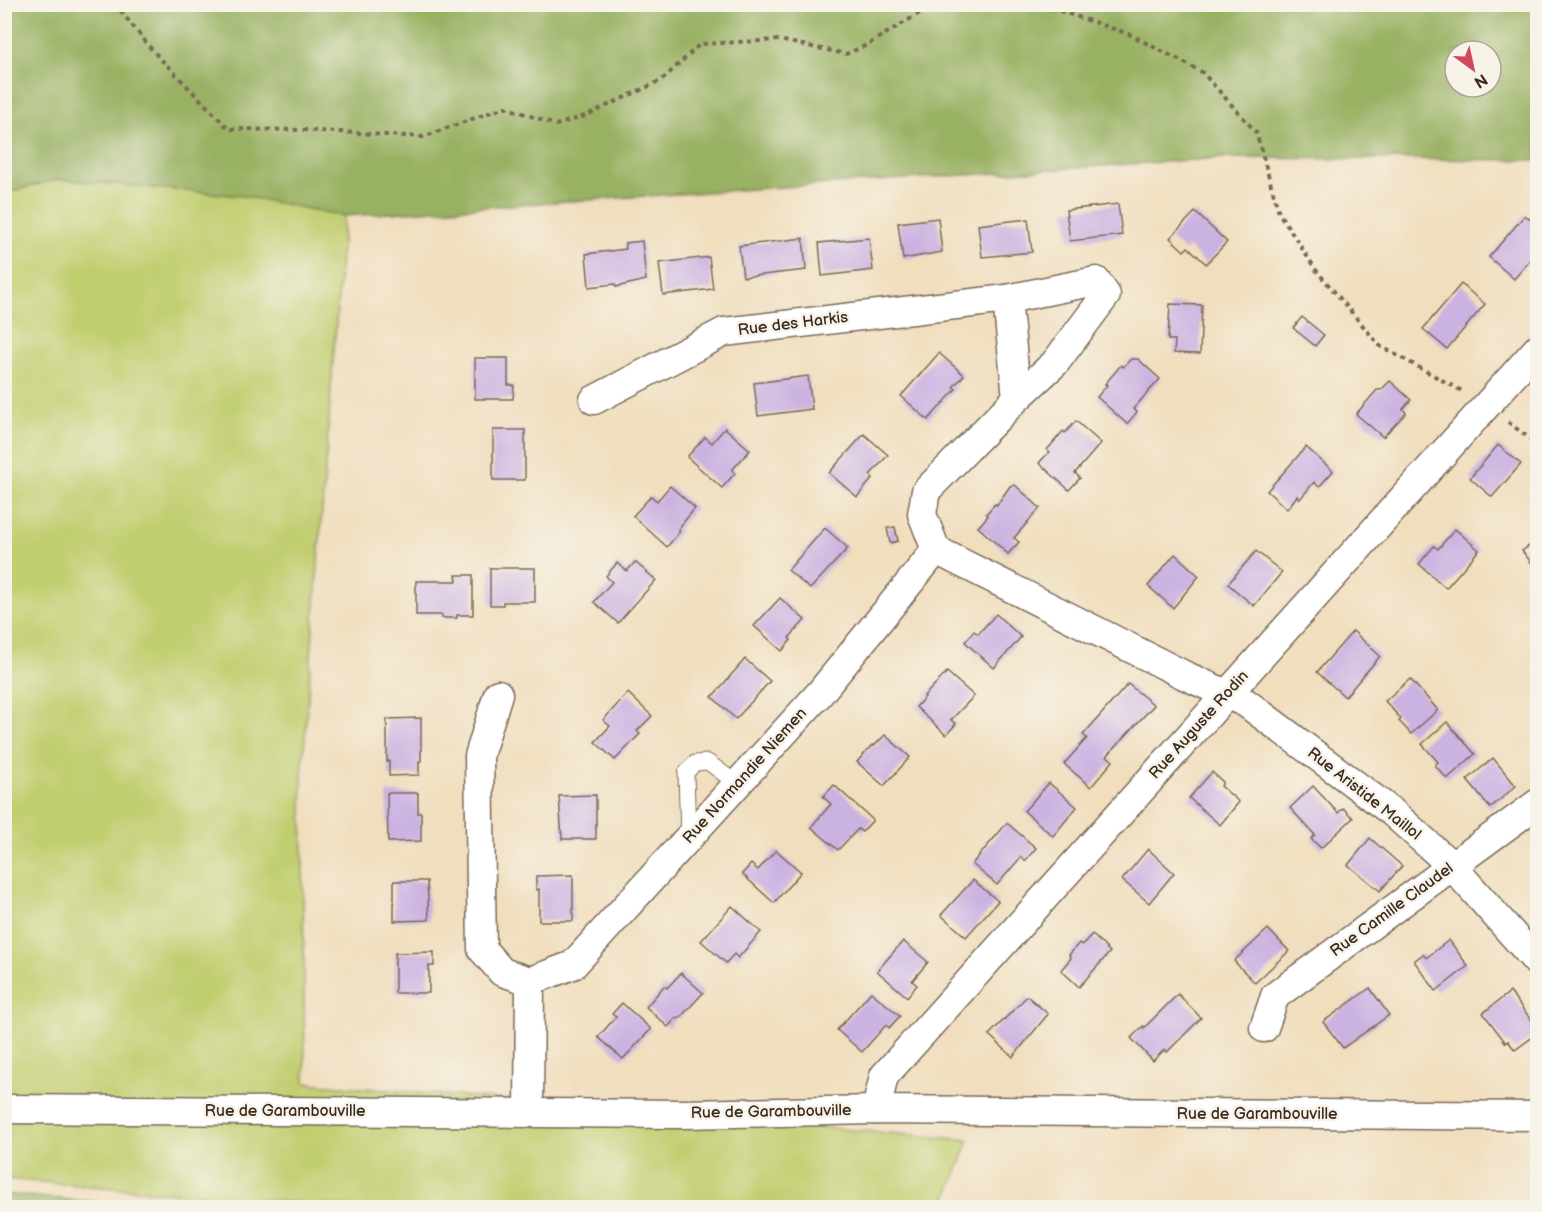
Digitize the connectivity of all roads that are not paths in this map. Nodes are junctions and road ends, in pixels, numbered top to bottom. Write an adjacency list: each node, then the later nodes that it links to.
1 (1007, 299): 3 (street); 3 (street, Rue des Harkis); 4 (street, Rue des Harkis)
2 (1538, 348): 7 (street, Rue Auguste Rodin)
3 (1017, 398): 5 (street, Rue des Harkis)
4 (594, 400)
5 (936, 550): 7 (street); 8 (street, Rue Normandie Niemen)
6 (498, 694): 13 (street)
7 (1226, 696): 11 (street, Rue Aristide Maillol); 16 (street, Rue Auguste Rodin)
8 (737, 784): 10 (street, Rue Normandie Niemen); 10 (lane)
9 (1538, 803): 11 (street, Rue Camille Claudel)
10 (688, 838): 13 (street, Rue Normandie Niemen)
11 (1452, 866): 12 (street, Rue Aristide Maillol); 14 (street, Rue Camille Claudel)
12 (1538, 963)
13 (530, 981): 17 (street)
14 (1264, 1028)
15 (4, 1109): 17 (street, Rue de Garambouville)
16 (876, 1110): 17 (street, Rue de Garambouville); 18 (street, Rue de Garambouville)
17 (530, 1113)
18 (1538, 1116)

